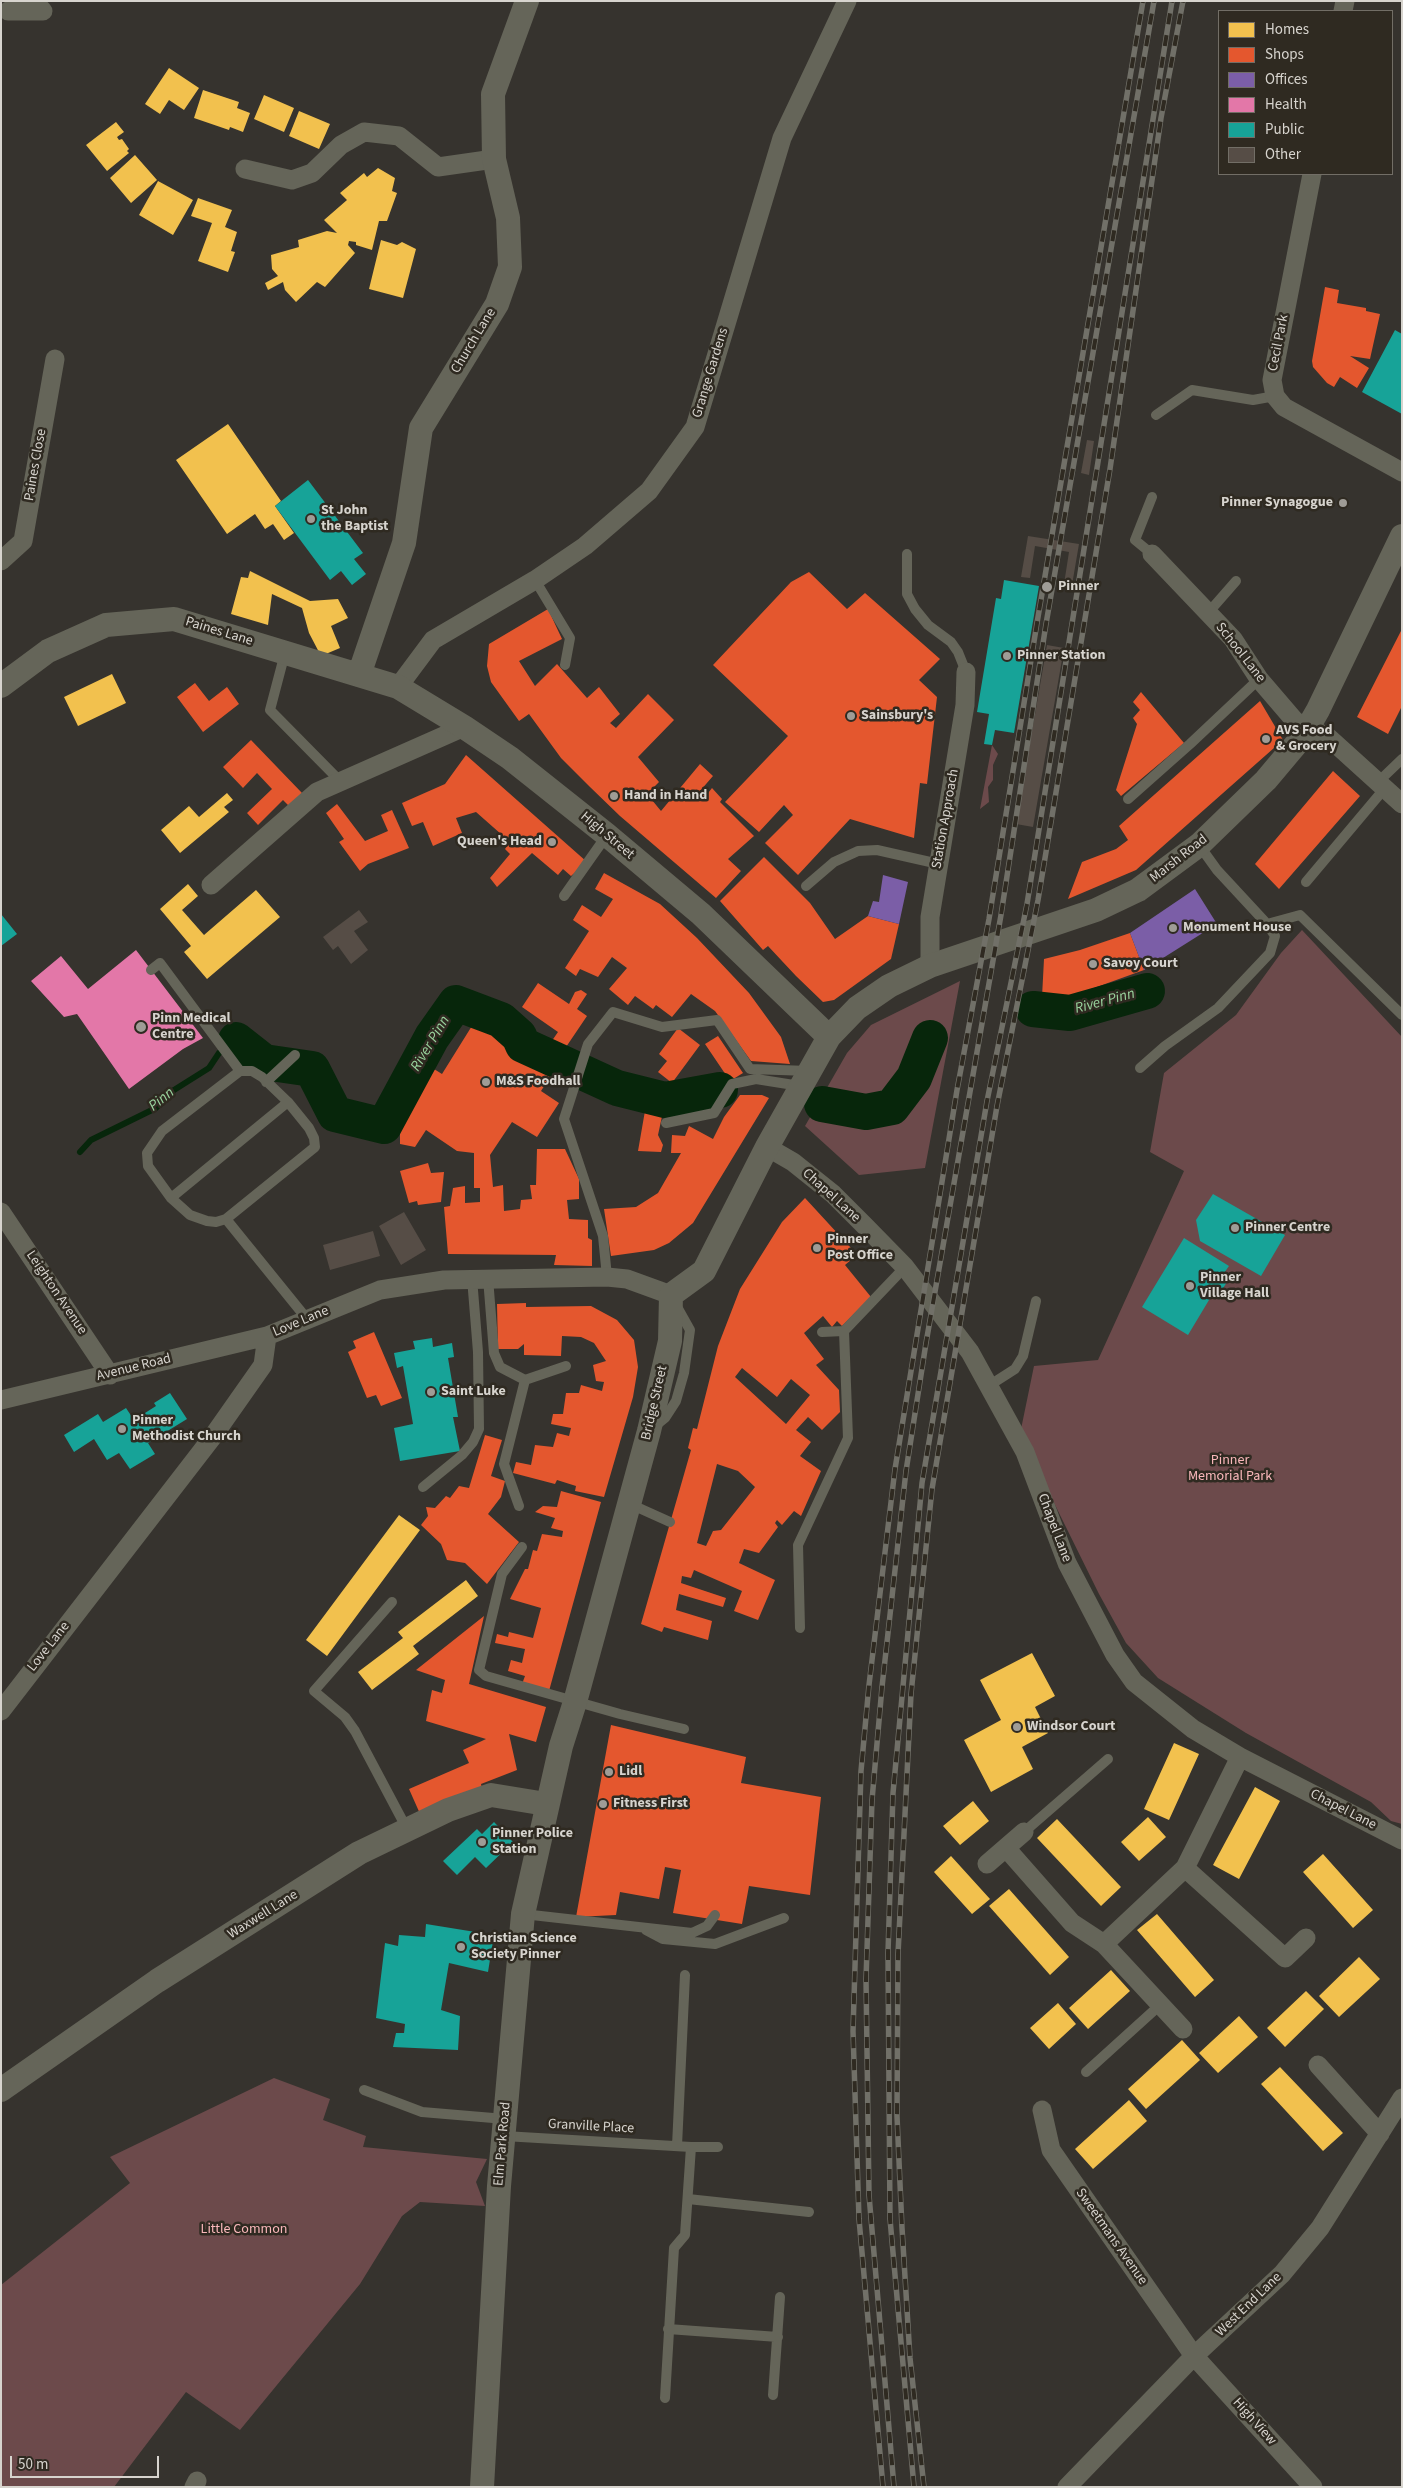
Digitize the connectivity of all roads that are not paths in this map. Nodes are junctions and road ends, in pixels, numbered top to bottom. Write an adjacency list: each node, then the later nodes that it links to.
1 (34, 1): 4 (street)
2 (527, 1): 5 (street, Church Lane)
3 (847, 1): 17 (street, Grange Gardens)
4 (8, 11)
5 (494, 159): 6 (street); 23 (street, Church Lane)
6 (245, 170)
7 (1312, 175): 9 (street, Cecil Park)
8 (55, 359): 16 (street, Paines Close)
9 (1275, 396): 10 (lane); 11 (street)
10 (1156, 415)
11 (1402, 472)
12 (1152, 497): 15 (lane)
13 (1402, 536): 28 (street, Marsh Road)
14 (907, 554): 22 (lane)
15 (1152, 554): 19 (street, School Lane)
16 (1, 561)
17 (535, 580): 21 (lane); 26 (street, Grange Gardens)
18 (1236, 581): 19 (lane)
19 (1208, 613): 24 (street, School Lane)
20 (285, 652): 23 (street, Paines Lane); 25 (street, Paines Lane); 30 (lane)
21 (565, 665)
22 (966, 672): 36 (street, Station Approach)
23 (359, 675): 26 (street, High Street)
24 (1259, 679): 28 (street, School Lane); 32 (lane)
25 (1, 686)
26 (398, 687): 27 (street, High Street)
27 (464, 727): 30 (street); 34 (street, High Street)
28 (1307, 728): 31 (street, School Lane); 35 (street, Marsh Road)
29 (1402, 759): 31 (lane)
30 (340, 782): 38 (street)
31 (1381, 786): 33 (street, School Lane); 37 (lane)
32 (1128, 799)
33 (1402, 804)
34 (608, 836): 40 (lane); 45 (street, High Street)
35 (1199, 845): 41 (lane); 42 (street, Marsh Road)
36 (939, 864): 39 (lane); 42 (street, Station Approach)
37 (1306, 882)
38 (211, 885)
39 (806, 886)
40 (564, 896)
41 (1267, 924): 44 (lane); 48 (lane)
42 (930, 966): 45 (street, Marsh Road)
43 (151, 970): 47 (lane)
44 (1402, 1015)
45 (829, 1037): 49 (street)
46 (295, 1055): 50 (lane)
47 (237, 1067): 50 (lane); 54 (lane)
48 (1140, 1068)
49 (805, 1079): 52 (lane); 53 (street); 58 (lane)
50 (266, 1082): 51 (lane)
51 (288, 1102): 54 (lane); 56 (lane)
52 (666, 1123)
53 (767, 1146): 57 (street, Chapel Lane); 60 (street)
54 (171, 1198): 56 (lane)
55 (1, 1212): 67 (street, Leighton Avenue)
56 (226, 1220): 62 (lane)
57 (905, 1267): 63 (lane); 69 (street, Chapel Lane)
58 (607, 1277): 59 (street, Love Lane); 60 (street, Love Lane)
59 (480, 1278): 62 (street, Love Lane); 68 (lane); 71 (lane)
60 (671, 1295): 72 (street, Bridge Street)
61 (1036, 1301): 69 (lane)
62 (307, 1319): 65 (street, Love Lane)
63 (844, 1331): 64 (lane); 77 (lane)
64 (822, 1332)
65 (267, 1336): 67 (street, Avenue Road); 79 (street, Love Lane)
66 (566, 1366): 68 (lane)
67 (110, 1375): 70 (street, Avenue Road)
68 (525, 1380): 73 (lane)
69 (990, 1385): 81 (street, Chapel Lane)
70 (1, 1400)
71 (423, 1487)
72 (630, 1504): 74 (lane); 78 (street, Bridge Street)
73 (519, 1506)
74 (670, 1522)
75 (522, 1547): 78 (lane)
76 (392, 1602): 84 (lane)
77 (800, 1628)
78 (575, 1702): 80 (lane); 83 (street, Bridge Street)
79 (1, 1711)
80 (684, 1729)
81 (1240, 1757): 86 (street, Chapel Lane); 89 (street)
82 (1108, 1759): 85 (lane)
83 (546, 1804): 84 (street, Waxwell Lane); 90 (street, Elm Park Road)
84 (407, 1829): 101 (street, Waxwell Lane)
85 (1024, 1832): 87 (street)
86 (1402, 1840)
87 (1006, 1848): 88 (street); 95 (street)
88 (987, 1864)
89 (1185, 1868): 94 (street); 95 (street)
90 (523, 1914): 93 (lane); 105 (street, Elm Park Road)
91 (715, 1915): 93 (lane)
92 (784, 1918): 93 (lane)
93 (640, 1928)
94 (1306, 1938)
95 (1104, 1944): 97 (street)
96 (686, 1975): 107 (lane)
97 (1160, 2004): 98 (street); 100 (lane)
98 (1183, 2029)
99 (1318, 2065): 106 (street)
100 (1086, 2072)
101 (1, 2090)
102 (364, 2090): 105 (lane, Granville Place)
103 (1402, 2098): 106 (street, West End Lane)
104 (1042, 2110): 115 (street, Sweetmans Avenue)
105 (504, 2127): 107 (lane, Granville Place); 118 (street, Elm Park Road)
106 (1380, 2134): 115 (street, West End Lane)
107 (677, 2146): 108 (lane, Granville Place)
108 (691, 2147): 109 (lane, Granville Place); 110 (lane)
109 (718, 2147)
110 (688, 2199): 111 (lane); 113 (lane)
111 (810, 2212)
112 (780, 2297): 114 (lane)
113 (668, 2329): 114 (lane); 117 (lane)
114 (778, 2337): 116 (lane)
115 (1194, 2356): 119 (street, West End Lane); 120 (street, High View)
116 (773, 2396)
117 (665, 2398)
118 (482, 2487)
119 (1067, 2487)
120 (1313, 2487)

